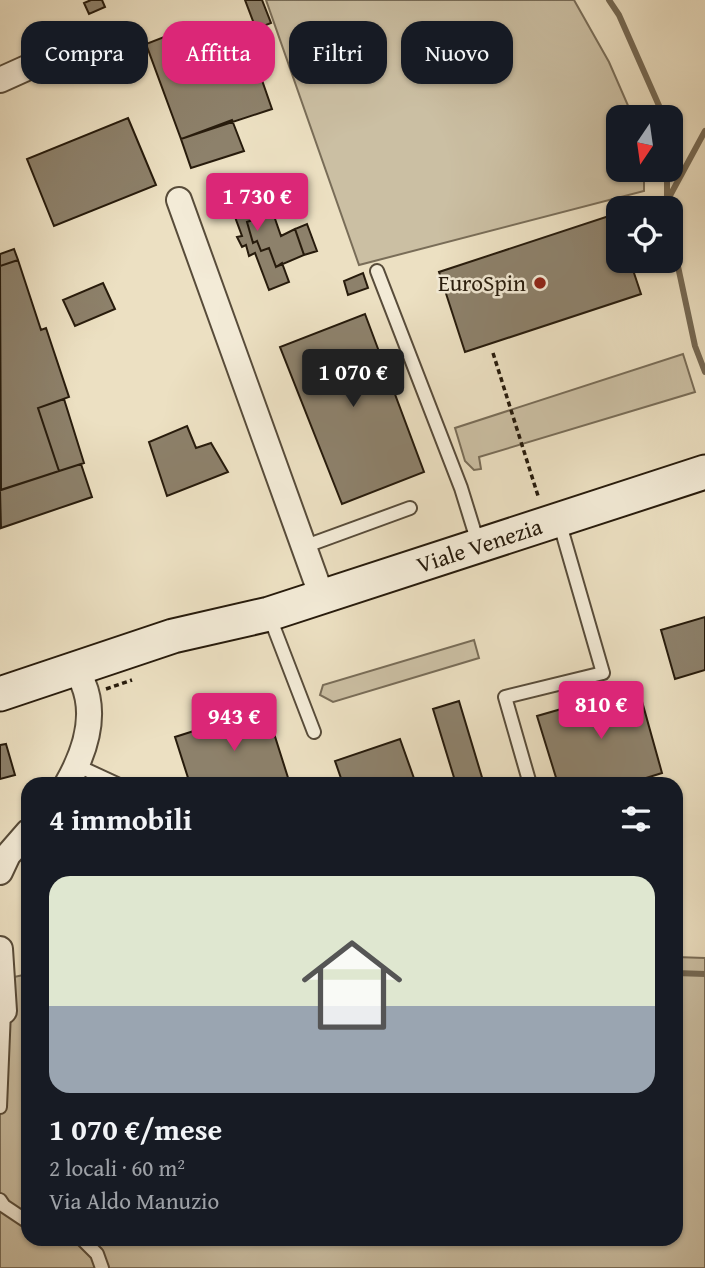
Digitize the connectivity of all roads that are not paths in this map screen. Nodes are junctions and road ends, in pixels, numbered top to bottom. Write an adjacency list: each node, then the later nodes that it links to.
1 (21, 71): 2 (street)
2 (0, 80)
3 (179, 200): 8 (street)
4 (377, 271): 9 (lane)
5 (705, 472): 7 (main road, Viale Venezia)
6 (410, 508): 8 (lane)
7 (550, 512): 9 (main road, Viale Venezia); 19 (lane)
8 (306, 546): 10 (street)
9 (479, 547): 10 (main road, Viale Venezia)
10 (322, 597): 11 (main road, Viale Venezia)
11 (262, 616): 12 (main road, Viale Venezia); 14 (main road, Viale Venezia); 17 (lane)
12 (118, 654): 13 (main road, Viale Venezia); 14 (street, Viale Venezia)
13 (46, 678): 14 (street, Viale Venezia); 15 (main road, Viale Venezia)
14 (83, 683): 16 (main road, Viale Venezia); 18 (street)
15 (0, 694)
16 (0, 710)
17 (314, 732)
18 (71, 775)
19 (528, 777)
20 (21, 840): 21 (street)
21 (0, 872)
22 (0, 949): 23 (street)
23 (4, 1011): 24 (lane)
24 (0, 1107)
25 (0, 1200): 26 (lane)
26 (21, 1217)
27 (89, 1246): 28 (lane)
28 (102, 1268)

